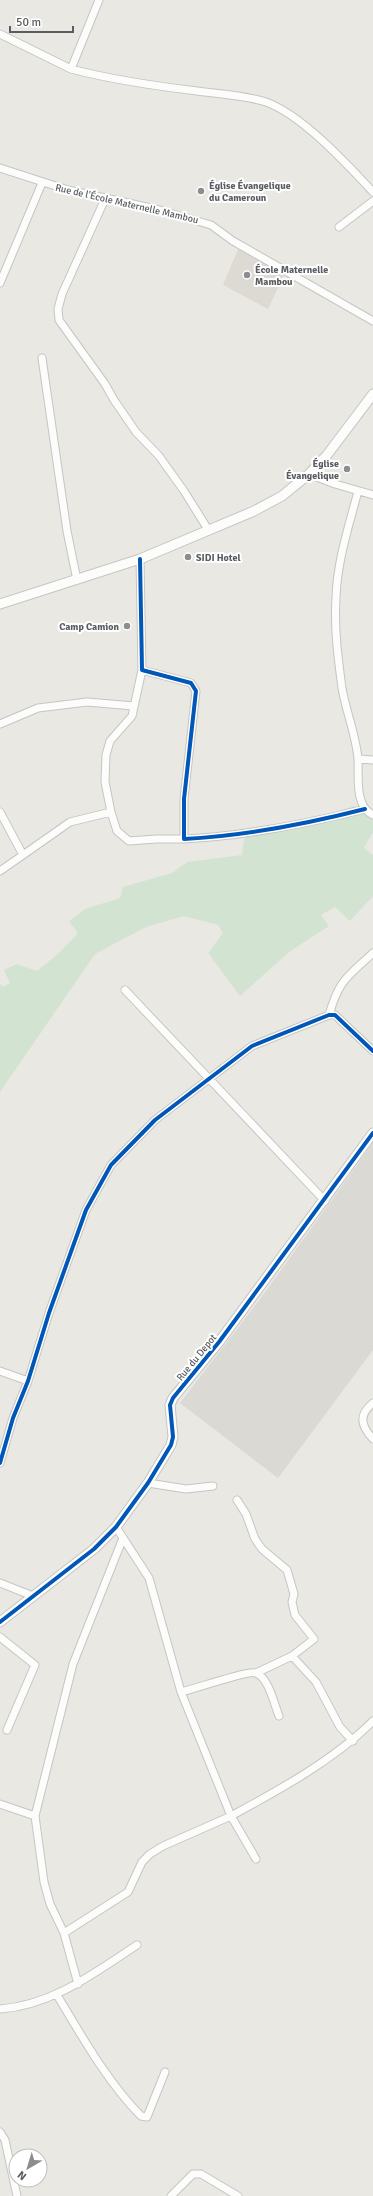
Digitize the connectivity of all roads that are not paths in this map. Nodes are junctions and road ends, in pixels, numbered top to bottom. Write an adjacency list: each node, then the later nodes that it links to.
1 (99, 0): 3 (street)
2 (0, 34): 3 (street)
3 (71, 69): 6 (street)
4 (0, 168): 5 (street, Rue de l'École Maternelle Mambou)
5 (42, 183): 7 (street, Rue de l'École Maternelle Mambou); 10 (street)
6 (373, 192)
7 (105, 200): 11 (street, Rue de l'École Maternelle Mambou); 17 (street)
8 (373, 201): 9 (street)
9 (339, 227)
10 (0, 283)
11 (373, 322)
12 (42, 358): 19 (street)
13 (373, 394): 14 (street)
14 (309, 474): 15 (street); 17 (street)
15 (358, 491): 16 (street); 24 (street)
16 (373, 495)
17 (209, 531): 18 (street)
18 (140, 559): 19 (street); 21 (street)
19 (77, 580): 20 (street)
20 (0, 604)
21 (142, 670): 22 (street); 30 (street)
22 (134, 706): 23 (street); 28 (street)
23 (0, 724)
24 (358, 759): 25 (street); 26 (street)
25 (373, 760)
26 (365, 809): 29 (street); 30 (street)
27 (0, 812): 31 (street)
28 (111, 812): 30 (street); 31 (street)
29 (373, 815)
30 (184, 839)
31 (23, 855): 32 (street)
32 (0, 871)
33 (373, 954): 35 (street)
34 (125, 990): 37 (street)
35 (329, 1015): 36 (street); 37 (street)
36 (373, 1051)
37 (208, 1078): 39 (street); 41 (street)
38 (373, 1133): 39 (street, Rue du Depot)
39 (325, 1200): 45 (street, Rue du Depot)
40 (0, 1371): 41 (street)
41 (28, 1381): 44 (street)
42 (373, 1404): 43 (street)
43 (373, 1439)
44 (0, 1463)
45 (148, 1483): 46 (street); 48 (street, Rue du Depot)
46 (213, 1486)
47 (237, 1500): 54 (street)
48 (116, 1526): 49 (street); 51 (street, Rue du Depot)
49 (123, 1538): 56 (street); 62 (street)
50 (0, 1582): 51 (street)
51 (33, 1596): 52 (street, Rue du Depot)
52 (0, 1622)
53 (0, 1637): 59 (street)
54 (292, 1656): 55 (street); 60 (street)
55 (256, 1673): 56 (street); 57 (street)
56 (181, 1692): 63 (street)
57 (279, 1716)
58 (373, 1721): 60 (street)
59 (7, 1730)
60 (353, 1741): 63 (street)
61 (0, 1804): 62 (street)
62 (35, 1816): 65 (street)
63 (231, 1816): 64 (street); 65 (street)
64 (256, 1859)
65 (64, 1933): 67 (street)
66 (137, 1945): 67 (street)
67 (78, 1984): 68 (street)
68 (57, 1995): 69 (street); 70 (street)
69 (0, 2009)
70 (165, 2072)
71 (0, 2132): 72 (street)
72 (17, 2196)
73 (171, 2196): 74 (street)
74 (238, 2196)

